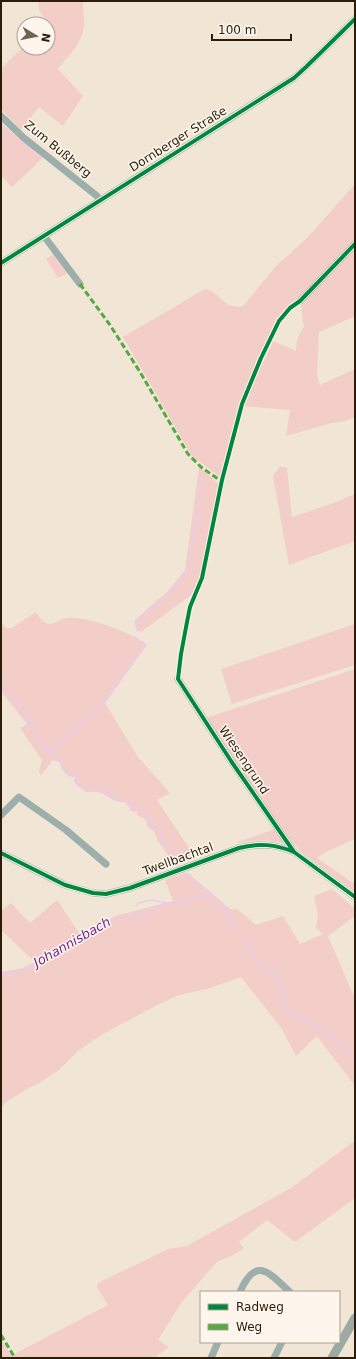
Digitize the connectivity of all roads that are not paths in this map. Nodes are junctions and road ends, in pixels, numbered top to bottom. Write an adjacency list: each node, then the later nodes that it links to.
1 (355, 19): 3 (street, Dornberger Straße)
2 (1, 116): 3 (street, Zum Bußberg)
3 (100, 200): 4 (street, Dornberger Straße)
4 (44, 236): 6 (street, Dornberger Straße); 7 (street)
5 (355, 244): 8 (street)
6 (1, 263)
7 (80, 284)
8 (300, 301)
9 (178, 679): 11 (street, Wiesengrund)
10 (1, 815): 14 (street)
11 (294, 852): 12 (street, Twellbachtal); 15 (street, Twellbachtal)
12 (4, 855): 13 (street)
13 (1, 862)
14 (106, 864)
15 (355, 897)
16 (240, 1291): 17 (street)
17 (289, 1291)
18 (355, 1318): 23 (main road)
19 (218, 1343): 21 (street)
20 (282, 1343): 22 (street)
21 (211, 1358)
22 (274, 1358)
23 (332, 1358)

